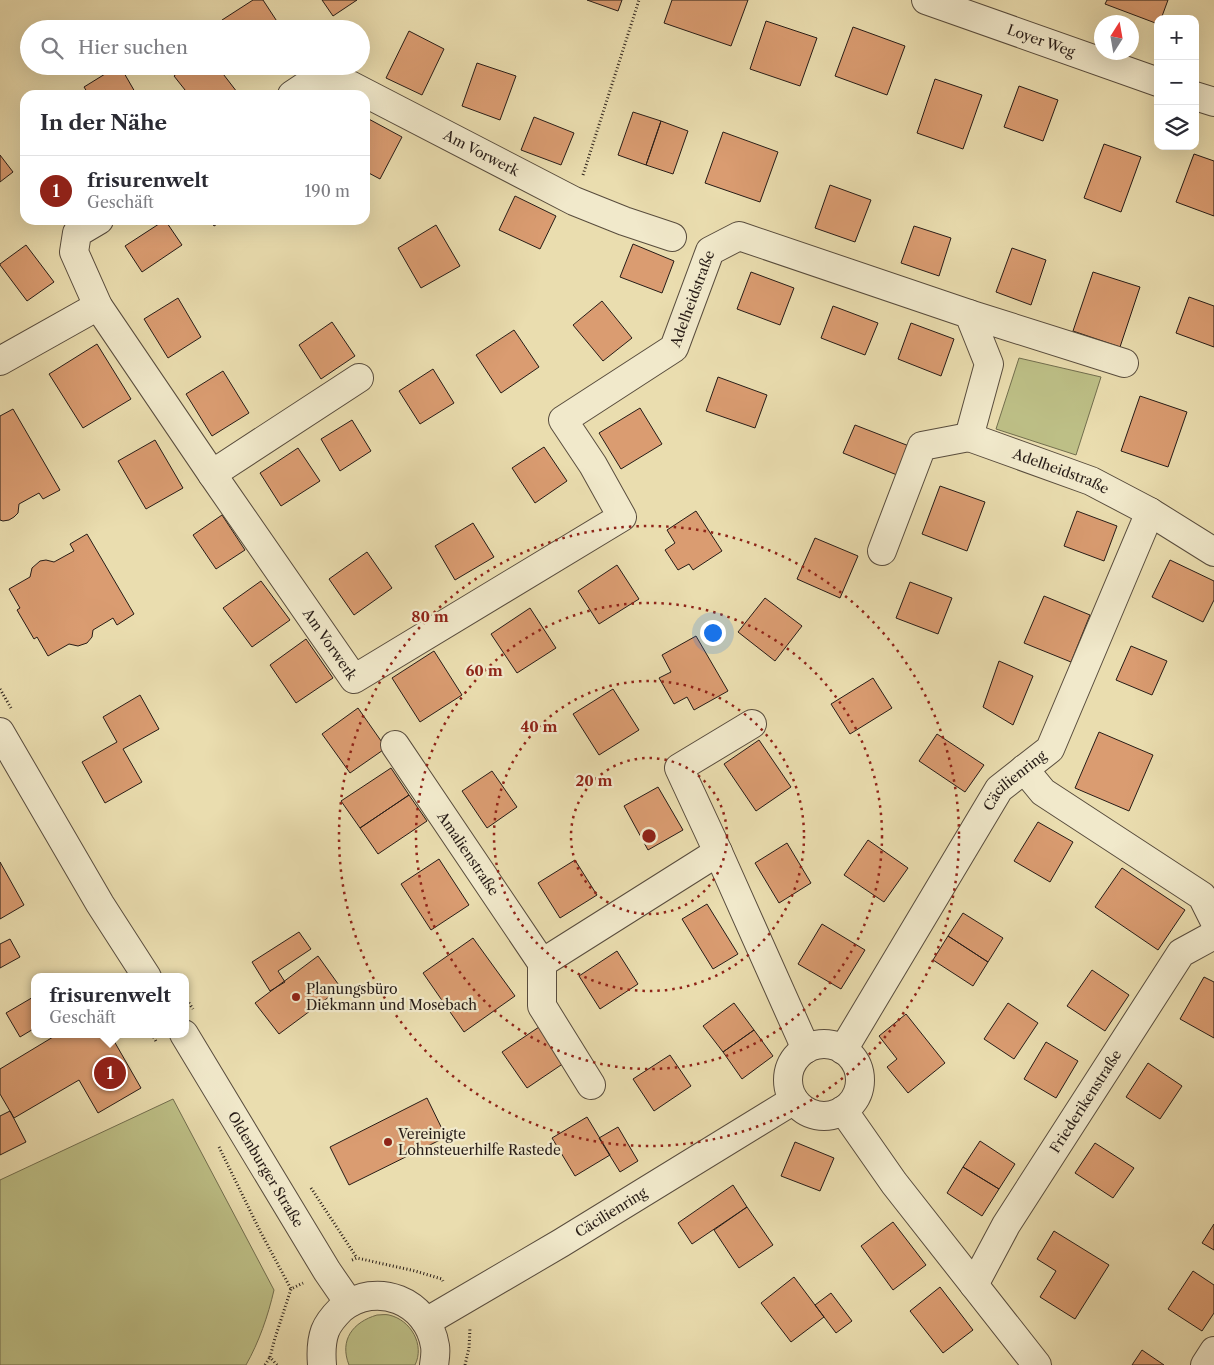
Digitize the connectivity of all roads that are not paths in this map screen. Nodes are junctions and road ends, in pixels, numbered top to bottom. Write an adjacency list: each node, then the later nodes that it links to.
1 (926, 0): 2 (street, Loyer Weg)
2 (1154, 81)
3 (300, 90): 4 (street, Am Vorwerk)
4 (360, 90)
5 (370, 95): 9 (street, Am Vorwerk)
6 (1199, 97): 7 (street)
7 (1214, 102)
8 (91, 225): 10 (street, Am Vorwerk)
9 (672, 237)
10 (98, 306): 12 (street); 16 (street, Am Vorwerk)
11 (969, 314): 13 (street, Adelheidstraße); 15 (street); 18 (street, Adelheidstraße)
12 (0, 361)
13 (1124, 363)
14 (359, 378): 16 (street)
15 (969, 437): 17 (street, Adelheidstraße); 19 (street)
16 (212, 474): 18 (street, Am Vorwerk)
17 (1150, 512): 20 (street); 24 (street, Cäcilienring)
18 (622, 517)
19 (882, 551)
20 (1214, 552)
21 (752, 724): 25 (street)
22 (0, 732): 29 (street)
23 (395, 746): 28 (street, Amalienstraße)
24 (1024, 769): 26 (street); 32 (street, Cäcilienring)
25 (718, 852): 28 (street); 31 (street)
26 (1214, 920)
27 (1214, 935): 36 (street, Friederikenstraße)
28 (542, 963): 33 (street)
29 (145, 973)
30 (186, 1038): 37 (street, Oldenburger Straße)
31 (806, 1049): 32 (street); 34 (street)
32 (844, 1050): 35 (street)
33 (591, 1084)
34 (794, 1100): 35 (street); 38 (street, Cäcilienring)
35 (844, 1110): 36 (street)
36 (974, 1285): 42 (street)
37 (349, 1303): 38 (street); 40 (street)
38 (426, 1322): 41 (street)
39 (1214, 1351): 43 (street)
40 (322, 1365)
41 (434, 1365)
42 (1037, 1365)
43 (1205, 1365)

